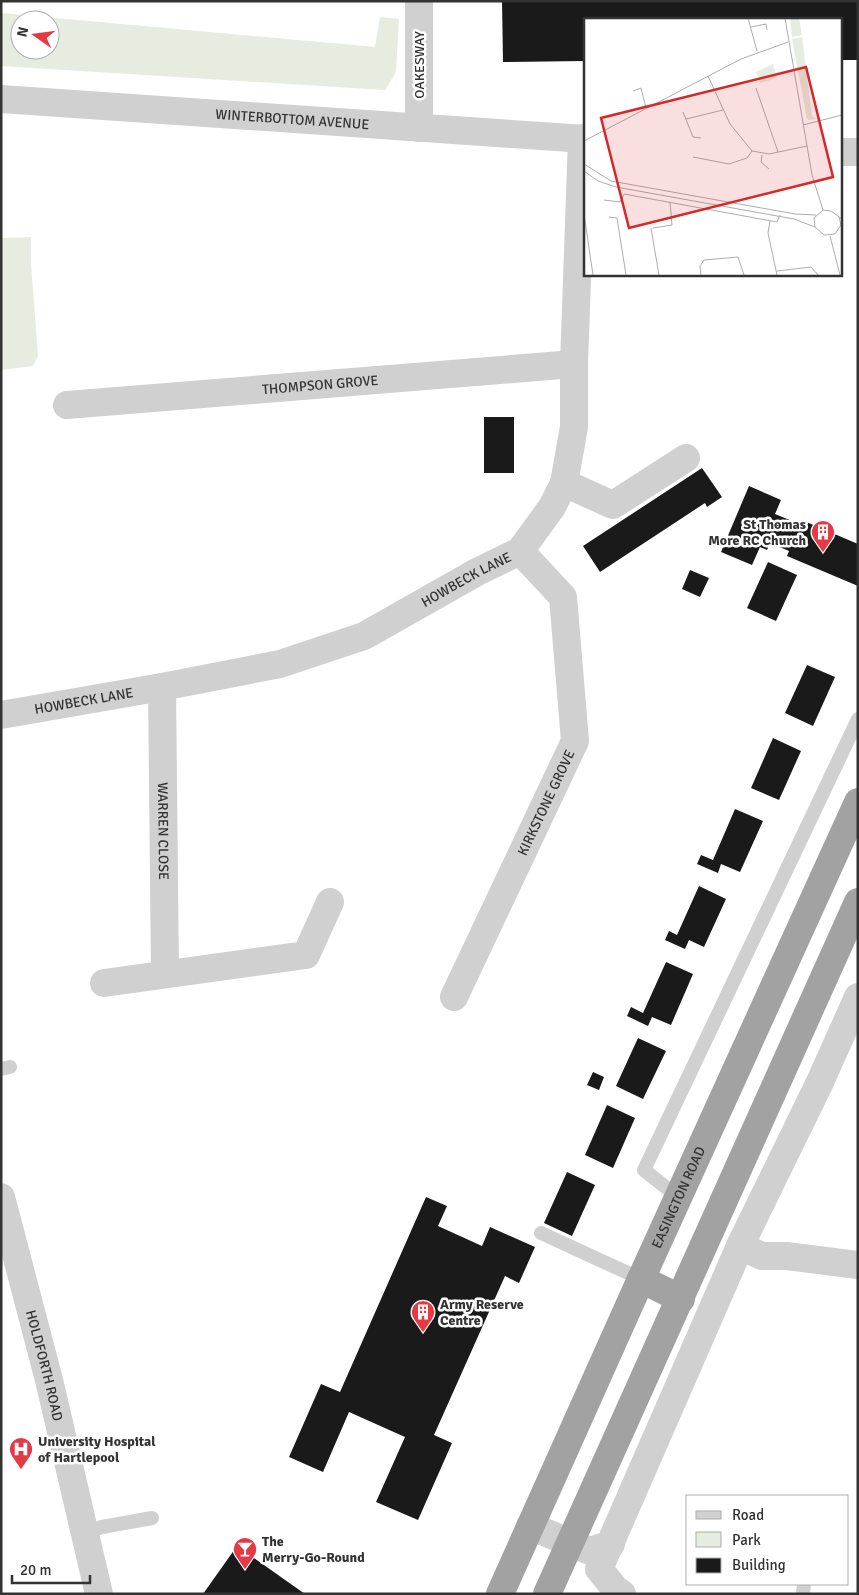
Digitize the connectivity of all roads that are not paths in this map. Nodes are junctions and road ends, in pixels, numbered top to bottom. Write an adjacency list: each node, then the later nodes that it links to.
1 (419, 1): 3 (street, OAKESWAY)
2 (1, 99): 3 (street, WINTERBOTTOM AVENUE)
3 (418, 128): 4 (street, WINTERBOTTOM AVENUE)
4 (583, 139): 7 (street, HOWBECK LANE)
5 (842, 152): 6 (street)
6 (858, 152)
7 (574, 364): 8 (street, THOMPSON GROVE); 10 (street, HOWBECK LANE)
8 (67, 405)
9 (686, 458): 10 (street)
10 (564, 483): 11 (street, HOWBECK LANE)
11 (520, 551): 12 (street, HOWBECK LANE); 20 (street, KIRKSTONE GROVE)
12 (162, 688): 13 (street, HOWBECK LANE); 18 (street, WARREN CLOSE)
13 (1, 715)
14 (858, 719): 23 (lane)
15 (858, 802): 23 (highway, EASINGTON ROAD)
16 (330, 902): 18 (street)
17 (858, 902): 29 (highway)
18 (166, 974): 19 (street)
19 (104, 983)
20 (454, 997)
21 (858, 997): 25 (street)
22 (1, 1197): 26 (street, HOLDFORTH ROAD)
23 (678, 1197): 28 (highway, EASINGTON ROAD)
24 (541, 1233): 28 (lane)
25 (740, 1246): 27 (street); 34 (street)
26 (7, 1247): 32 (street, HOLDFORTH ROAD)
27 (858, 1265)
28 (641, 1279): 29 (highway); 31 (highway, EASINGTON ROAD)
29 (681, 1299): 33 (highway)
30 (152, 1518): 32 (lane)
31 (530, 1526): 33 (street); 36 (highway, EASINGTON ROAD)
32 (84, 1533): 35 (street, HOLDFORTH ROAD)
33 (569, 1543): 34 (street); 37 (highway)
34 (611, 1544): 38 (street)
35 (99, 1594)
36 (500, 1594)
37 (547, 1594)
38 (622, 1594)

